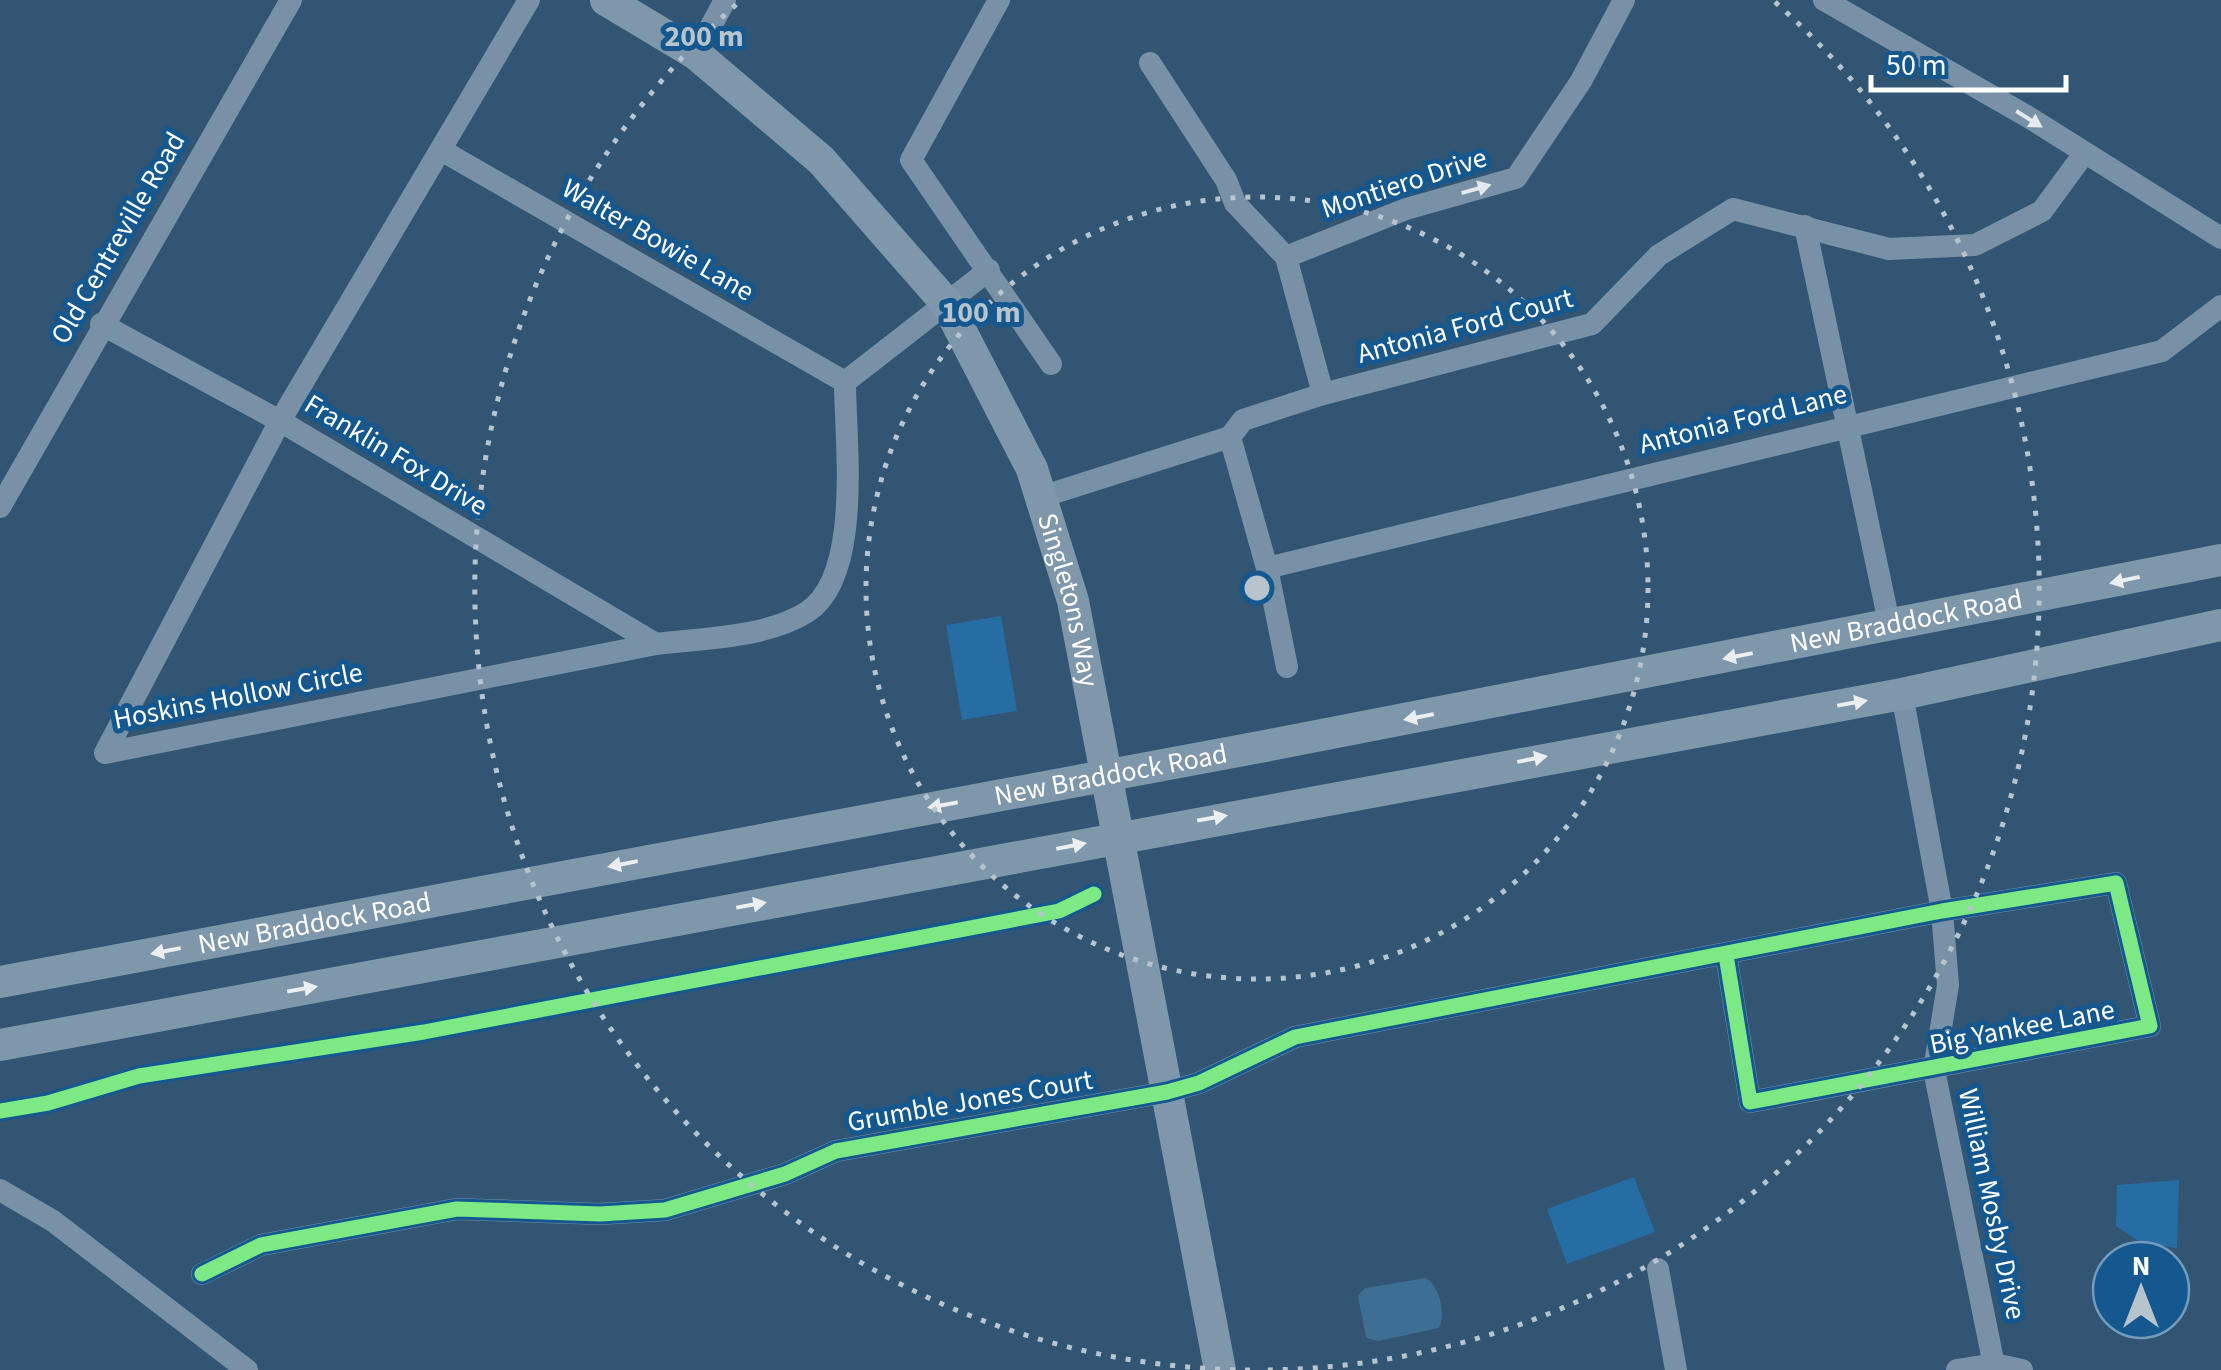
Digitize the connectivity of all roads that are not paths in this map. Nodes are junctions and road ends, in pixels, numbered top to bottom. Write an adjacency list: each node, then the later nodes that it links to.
1 (291, 0): 18 (street, Old Centreville Road)
2 (529, 0): 10 (street, Hoskins Hollow Circle)
3 (606, 0): 8 (main road, Singletons Way)
4 (726, 0): 8 (street)
5 (998, 0): 15 (street)
6 (1624, 0): 14 (street, Montiero Drive, one-way to 6)
7 (1824, 0): 11 (street, one-way to 11)
8 (696, 54): 16 (main road, Singletons Way)
9 (1150, 63): 14 (street)
10 (441, 150): 20 (street, Walter Bowie Lane); 22 (street, Hoskins Hollow Circle)
11 (2083, 155): 12 (street, Antonia Ford Court); 13 (street)
12 (1805, 226): 21 (street, Antonia Ford Court); 23 (street)
13 (2221, 238)
14 (1286, 257): 21 (street)
15 (989, 270): 16 (street); 19 (street)
16 (947, 304): 20 (street); 25 (main road, Singletons Way)
17 (2221, 306): 23 (street, Antonia Ford Lane)
18 (102, 324): 22 (street, Franklin Fox Drive); 26 (street, Old Centreville Road)
19 (1050, 364)
20 (845, 382): 31 (street, Hoskins Hollow Circle)
21 (1323, 394): 24 (street, Antonia Ford Court)
22 (280, 421): 31 (street, Franklin Fox Drive); 31 (street, Hoskins Hollow Circle)
23 (1848, 424): 28 (street, Antonia Ford Lane); 30 (street)
24 (1230, 438): 25 (street, Antonia Ford Court); 28 (street)
25 (1041, 497): 34 (main road, Singletons Way)
26 (0, 507)
27 (2221, 560): 30 (main road, New Braddock Road, one-way to 30)
28 (1266, 568): 32 (street)
29 (2221, 626): 33 (main road)
30 (1890, 627): 34 (main road, New Braddock Road, one-way to 34)
31 (656, 644)
32 (1287, 666)
33 (1902, 694): 35 (main road, one-way to 33); 36 (street, William Mosby Drive)
34 (1107, 775): 35 (main road, Singletons Way); 38 (main road, New Braddock Road, one-way to 38)
35 (1116, 837): 39 (main road, one-way to 35); 41 (main road, Singletons Way)
36 (1942, 912): 37 (street, Big Yankee Lane); 40 (street, William Mosby Drive); 40 (street, Big Yankee Lane)
37 (1726, 955): 40 (street, Big Yankee Lane); 41 (street, Big Yankee Lane)
38 (0, 982)
39 (0, 1045)
40 (1934, 1070): 45 (street, William Mosby Drive)
41 (1167, 1092): 44 (street, Grumble Jones Court); 47 (main road, Singletons Way)
42 (0, 1190): 46 (street)
43 (1658, 1269): 48 (street)
44 (202, 1274)
45 (1994, 1367): 49 (street); 50 (street)
46 (247, 1370)
47 (1220, 1370)
48 (1676, 1370)
49 (1958, 1370)
50 (2022, 1370)

